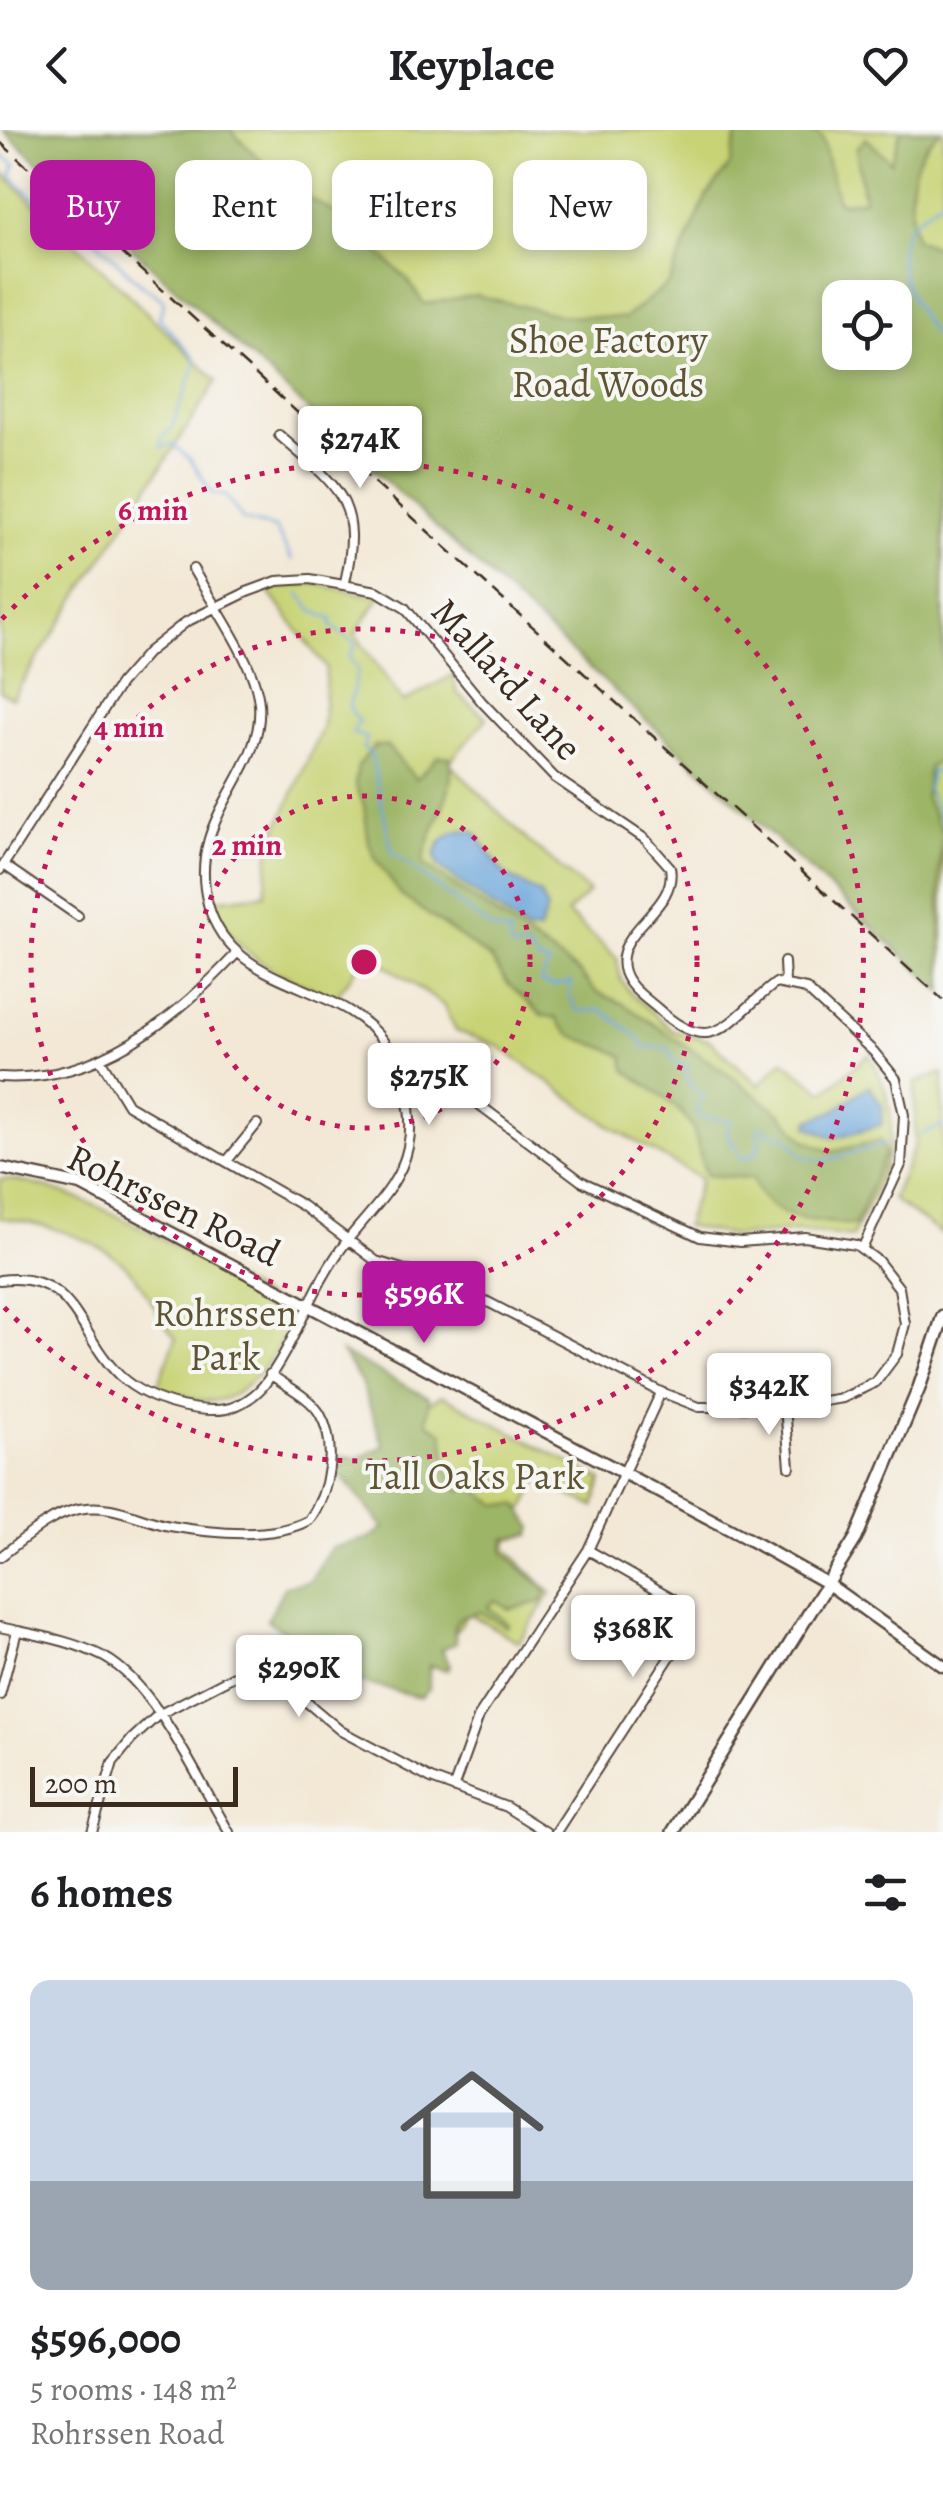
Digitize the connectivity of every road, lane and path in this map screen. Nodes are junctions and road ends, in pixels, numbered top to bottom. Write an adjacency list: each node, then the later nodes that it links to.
1 (279, 435): 3 (street)
2 (193, 569): 4 (street)
3 (345, 582): 4 (street, Mallard Lane); 9 (street, Mallard Lane)
4 (214, 607): 5 (street, Mallard Lane); 7 (street)
5 (2, 868): 6 (street)
6 (78, 916)
7 (236, 954): 10 (street); 12 (street)
8 (784, 962): 9 (street)
9 (785, 982): 17 (street)
10 (100, 1059): 11 (street); 14 (street)
11 (0, 1077)
12 (407, 1100): 16 (street); 17 (street)
13 (257, 1124): 14 (street)
14 (228, 1161): 16 (street)
15 (0, 1168): 19 (street, Rohrssen Road)
16 (346, 1242): 19 (street); 22 (street)
17 (862, 1249): 23 (street)
18 (0, 1280): 21 (street)
19 (306, 1304): 21 (street); 25 (street, Rohrssen Road)
20 (943, 1316): 28 (main road)
21 (270, 1374): 27 (street)
22 (660, 1392): 23 (street); 25 (street)
23 (785, 1406): 24 (street)
24 (790, 1467)
25 (620, 1473): 26 (street); 28 (street, Rohrssen Road)
26 (588, 1550): 34 (street); 38 (street)
27 (0, 1557)
28 (828, 1584): 31 (street, Rohrssen Road); 39 (main road)
29 (0, 1627): 30 (street)
30 (18, 1631): 32 (street); 33 (street)
31 (943, 1666)
32 (0, 1695)
33 (158, 1715): 34 (street); 35 (street); 36 (street)
34 (454, 1786): 37 (street)
35 (92, 1832)
36 (229, 1832)
37 (546, 1832)
38 (556, 1832)
39 (672, 1832)

